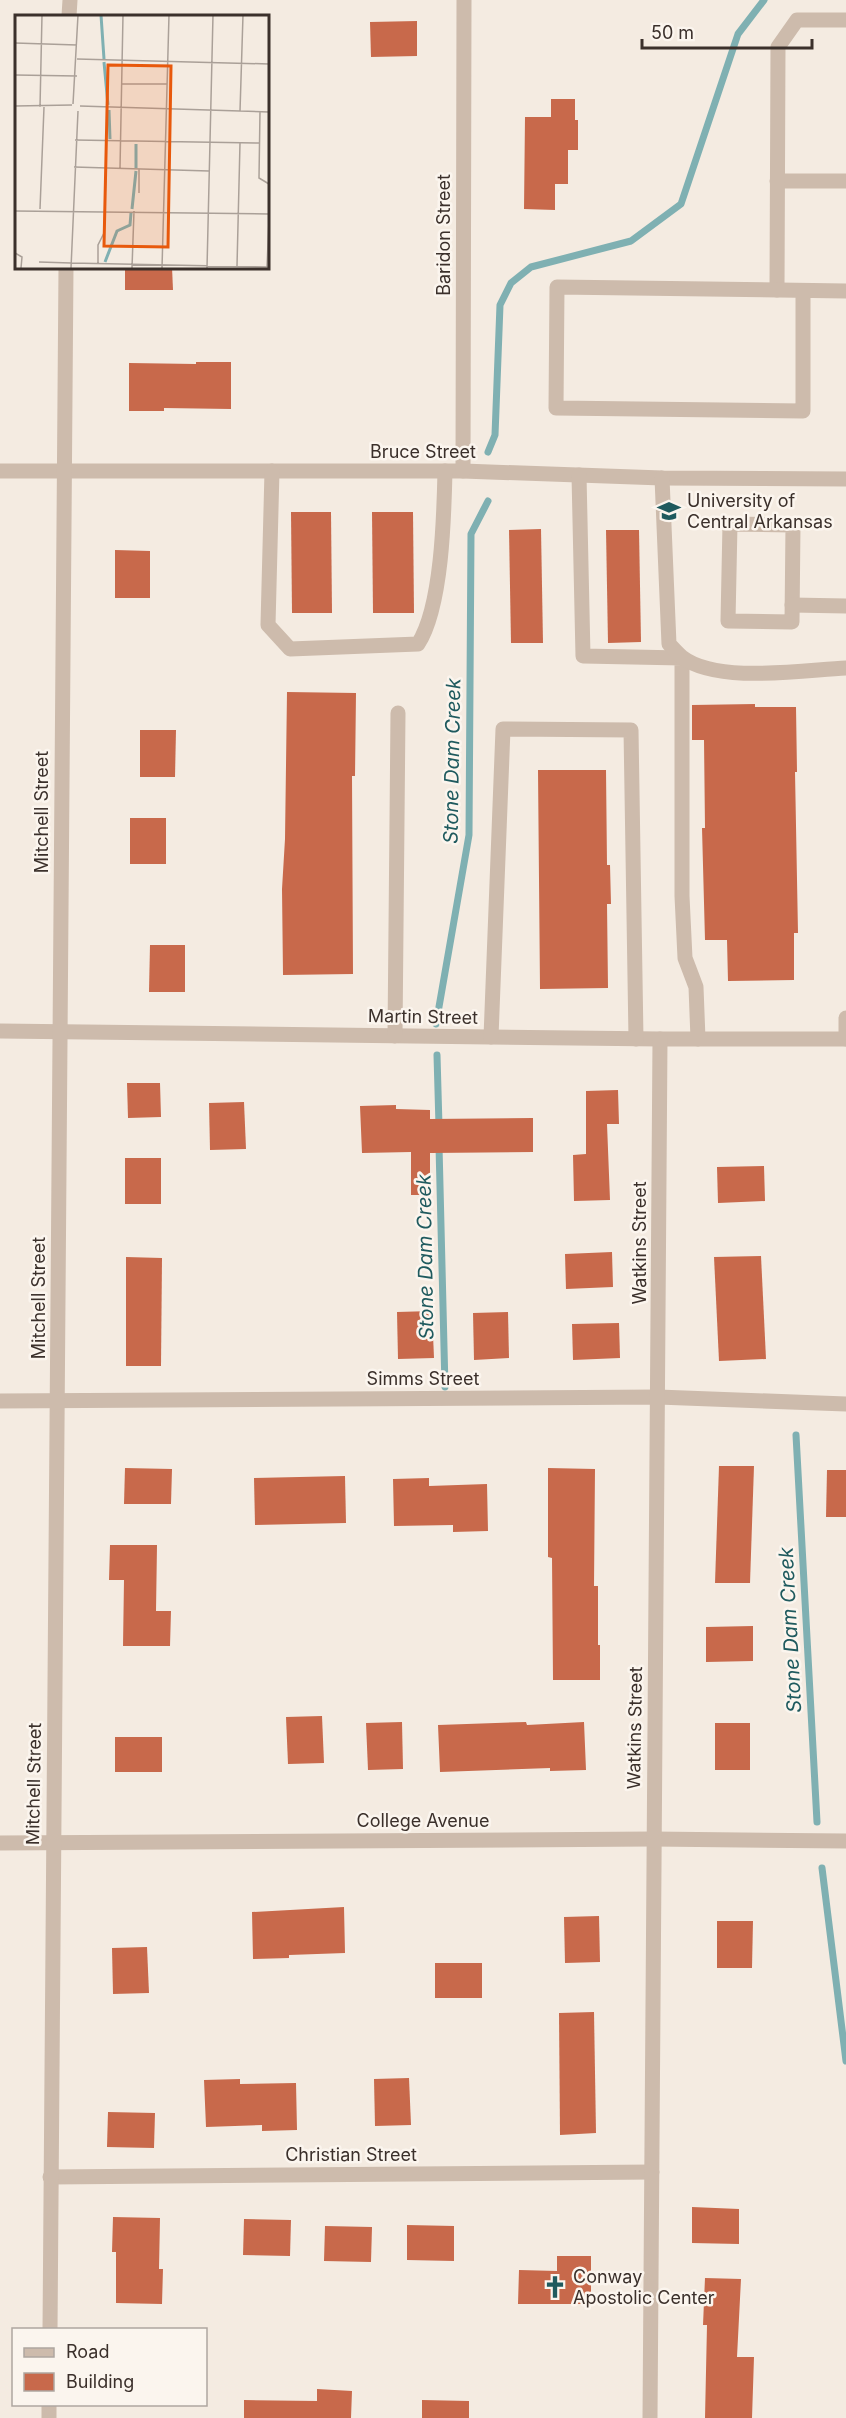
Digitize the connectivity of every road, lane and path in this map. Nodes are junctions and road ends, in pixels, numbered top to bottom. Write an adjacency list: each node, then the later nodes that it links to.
1 (70, 0): 3 (street)
2 (464, 0): 15 (street, Baridon Street)
3 (69, 15)
4 (846, 20): 5 (street)
5 (777, 181): 6 (street); 8 (street)
6 (846, 181)
7 (66, 268): 12 (street, Mitchell Street)
8 (777, 290): 9 (street); 9 (street)
9 (803, 291): 10 (street)
10 (846, 291)
11 (0, 471): 12 (street, Bruce Street)
12 (64, 471): 13 (street, Bruce Street); 26 (street, Mitchell Street)
13 (272, 471): 14 (street, Bruce Street); 14 (street)
14 (444, 471): 15 (street, Bruce Street)
15 (463, 471): 16 (street, Bruce Street)
16 (579, 475): 17 (street, Bruce Street); 21 (street)
17 (662, 477): 18 (street, Bruce Street); 21 (street)
18 (846, 479)
19 (792, 605): 19 (street); 20 (street)
20 (846, 606)
21 (682, 658): 22 (street); 31 (street)
22 (846, 668)
23 (398, 713): 27 (street)
24 (846, 1018): 32 (street)
25 (0, 1031): 26 (street, Martin Street)
26 (60, 1031): 27 (street, Martin Street); 34 (street, Mitchell Street)
27 (395, 1036): 28 (street, Martin Street)
28 (491, 1037): 29 (street, Martin Street); 29 (street)
29 (636, 1039): 30 (street, Martin Street)
30 (660, 1039): 31 (street, Martin Street); 33 (street, Watkins Street)
31 (698, 1039): 32 (street, Martin Street)
32 (846, 1039)
33 (658, 1397): 34 (street, Simms Street); 36 (street, Simms Street); 37 (street, Watkins Street)
34 (58, 1400): 35 (street, Simms Street); 40 (street, Mitchell Street)
35 (0, 1401)
36 (846, 1404)
37 (654, 1839): 38 (street, College Avenue); 40 (street, College Avenue); 41 (street, Watkins Street)
38 (846, 1841)
39 (0, 1844): 40 (street, College Avenue)
40 (53, 1844): 42 (street, Mitchell Street)
41 (652, 2172): 42 (street, Christian Street); 44 (street, Watkins Street)
42 (50, 2177): 43 (street, Mitchell Street)
43 (50, 2328)
44 (650, 2418)

